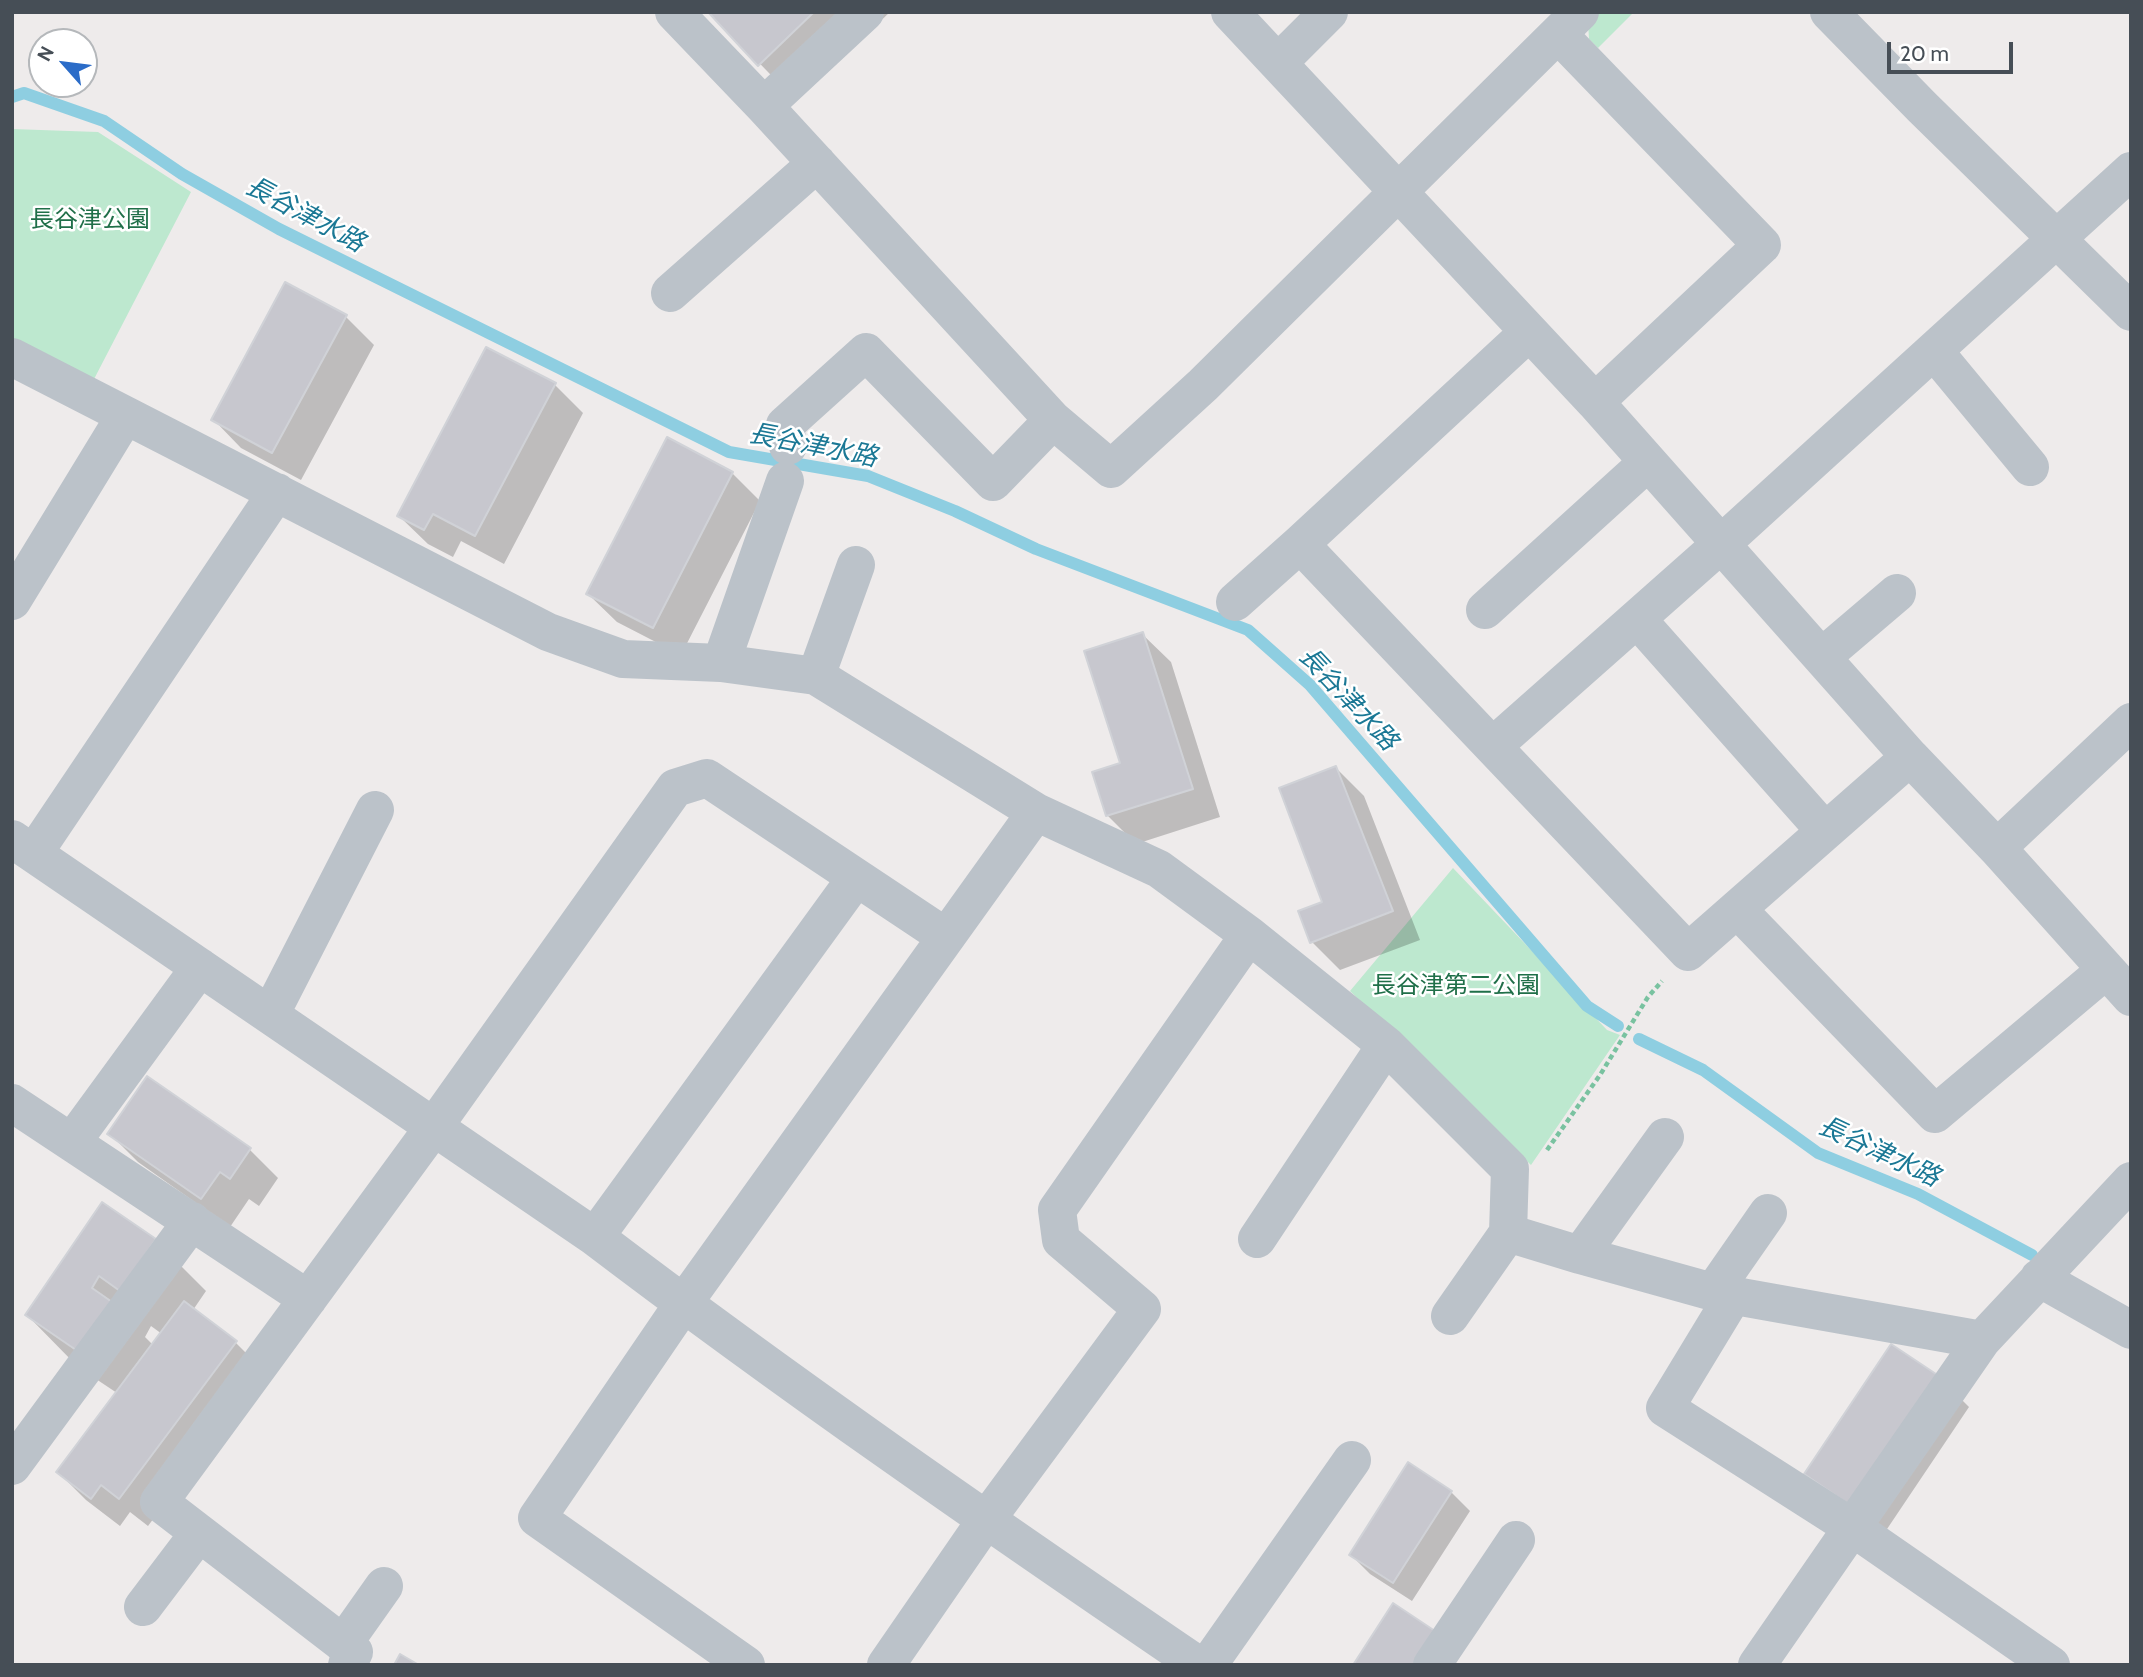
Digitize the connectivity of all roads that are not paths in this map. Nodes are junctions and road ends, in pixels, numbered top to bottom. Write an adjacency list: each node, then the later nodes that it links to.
1 (674, 12): 8 (street)
2 (865, 12): 8 (street)
3 (1230, 12): 7 (street)
4 (1329, 12): 7 (street)
5 (1829, 12): 12 (street)
6 (1569, 23): 11 (street); 18 (street)
7 (1278, 63): 11 (street)
8 (764, 106): 9 (street)
9 (817, 163): 13 (street); 20 (street)
10 (2131, 171): 12 (street)
11 (1400, 192): 15 (street); 20 (street)
12 (2057, 240): 14 (street); 16 (street)
13 (670, 293)
14 (2131, 312)
15 (1529, 332): 18 (street); 24 (street)
16 (1934, 351): 22 (street); 25 (street)
17 (12, 357): 19 (street)
18 (1595, 402): 21 (street)
19 (125, 416): 23 (street); 28 (street)
20 (1053, 420): 33 (street)
21 (1648, 462): 25 (street); 30 (street)
22 (2030, 467)
23 (276, 492): 33 (street); 41 (street)
24 (1300, 544): 29 (street); 36 (street)
25 (1720, 545): 31 (street); 32 (street)
26 (856, 565): 34 (street)
27 (1897, 593): 32 (street)
28 (12, 601)
29 (1235, 602)
30 (1485, 610)
31 (1637, 619): 36 (street); 40 (street)
32 (1823, 656): 37 (street)
33 (721, 663): 34 (street)
34 (816, 676): 39 (street)
35 (2131, 722): 42 (street)
36 (1493, 746): 44 (street)
37 (1910, 757): 40 (street); 42 (street)
38 (375, 810): 49 (street)
39 (1036, 812): 45 (street); 46 (street)
40 (1825, 831): 44 (street)
41 (23, 846): 47 (street)
42 (1997, 848): 48 (street)
43 (856, 878): 46 (street); 52 (street); 59 (street)
44 (1737, 909): 48 (street)
45 (1249, 935): 50 (street); 71 (street)
46 (946, 937): 65 (street)
47 (200, 967): 49 (street); 54 (street)
48 (2118, 983)
49 (270, 1015): 52 (street)
50 (1386, 1045): 57 (street); 60 (street)
51 (12, 1102): 54 (street)
52 (433, 1128): 59 (street); 64 (street)
53 (1665, 1137): 61 (street)
54 (72, 1142): 58 (street)
55 (2131, 1181): 62 (street)
56 (1768, 1213): 63 (street)
57 (1509, 1217): 61 (street); 66 (street)
58 (192, 1221): 64 (street); 70 (street)
59 (595, 1237): 65 (street)
60 (1256, 1239)
61 (1580, 1255): 63 (street)
62 (2039, 1278): 67 (street); 68 (street)
63 (1723, 1294): 68 (street); 72 (street)
64 (308, 1299): 73 (street)
65 (683, 1304): 71 (street); 78 (street)
66 (1450, 1316)
67 (2131, 1330)
68 (1982, 1340): 72 (street)
69 (1352, 1460): 81 (street)
70 (12, 1466)
71 (986, 1521): 79 (street); 80 (street)
72 (1853, 1528): 83 (street); 84 (street)
73 (199, 1533): 76 (street); 77 (street)
74 (1516, 1540): 82 (street)
75 (384, 1586): 77 (street)
76 (144, 1606)
77 (345, 1654)
78 (746, 1665)
79 (886, 1665)
80 (1198, 1665)
81 (1208, 1665)
82 (1432, 1665)
83 (1757, 1665)
84 (2051, 1665)

